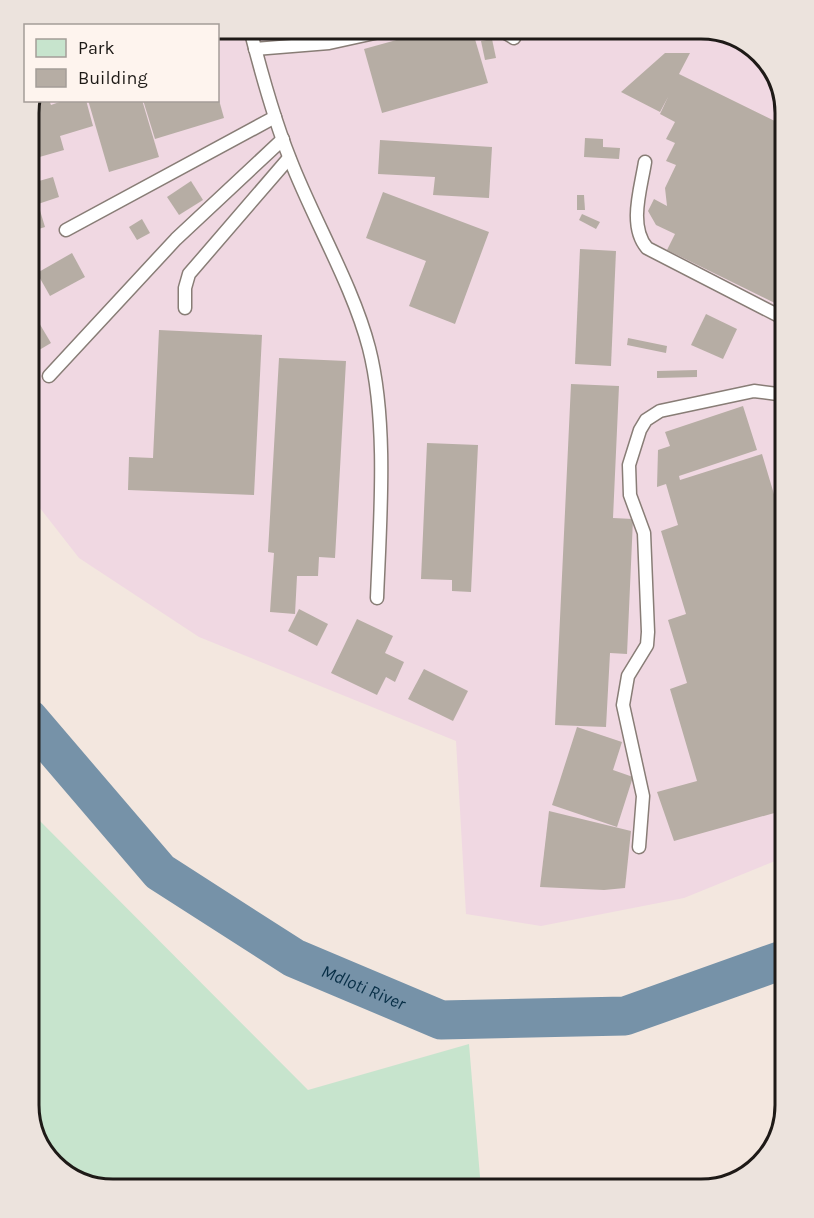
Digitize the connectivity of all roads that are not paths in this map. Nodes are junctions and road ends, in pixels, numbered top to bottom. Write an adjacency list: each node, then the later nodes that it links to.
1 (253, 39): 3 (lane)
2 (347, 39): 3 (lane)
3 (255, 49): 4 (lane)
4 (275, 117): 5 (lane); 8 (lane)
5 (283, 139): 6 (lane); 11 (lane)
6 (289, 158): 9 (lane); 13 (lane)
7 (645, 162): 10 (lane)
8 (66, 230)
9 (185, 308)
10 (775, 313)
11 (49, 376)
12 (775, 394): 14 (lane)
13 (377, 598)
14 (639, 847)

